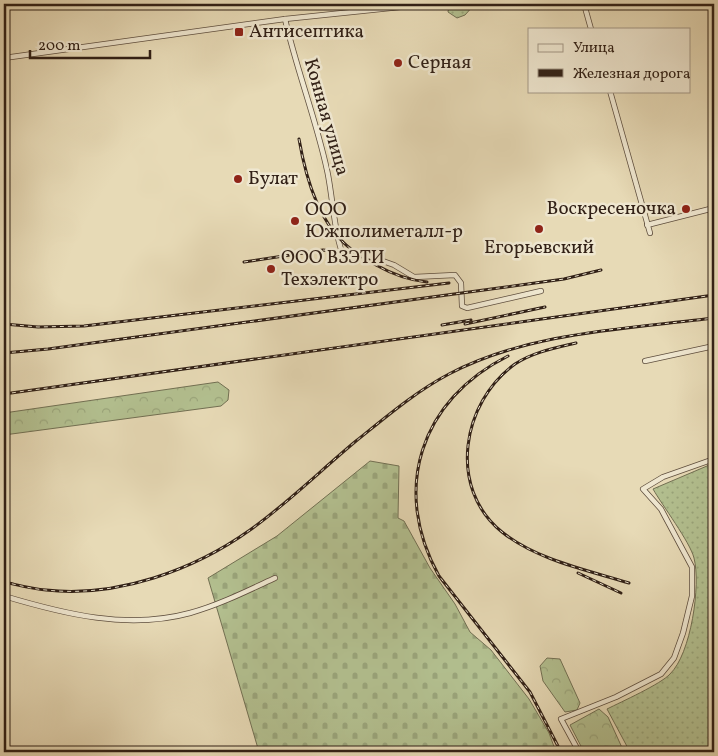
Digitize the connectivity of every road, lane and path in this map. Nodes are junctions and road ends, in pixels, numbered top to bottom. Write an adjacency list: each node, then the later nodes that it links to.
1 (428, 4): 3 (street)
2 (584, 4): 4 (street)
3 (285, 20): 5 (street); 10 (street, Конная улица)
4 (591, 28)
5 (4, 58)
6 (610, 92): 8 (street)
7 (714, 208): 8 (street)
8 (648, 225): 9 (street)
9 (650, 233)
10 (541, 291)
11 (714, 346): 12 (street)
12 (645, 361)
13 (714, 459): 16 (street)
14 (274, 578): 15 (street)
15 (5, 598)
16 (579, 752)

